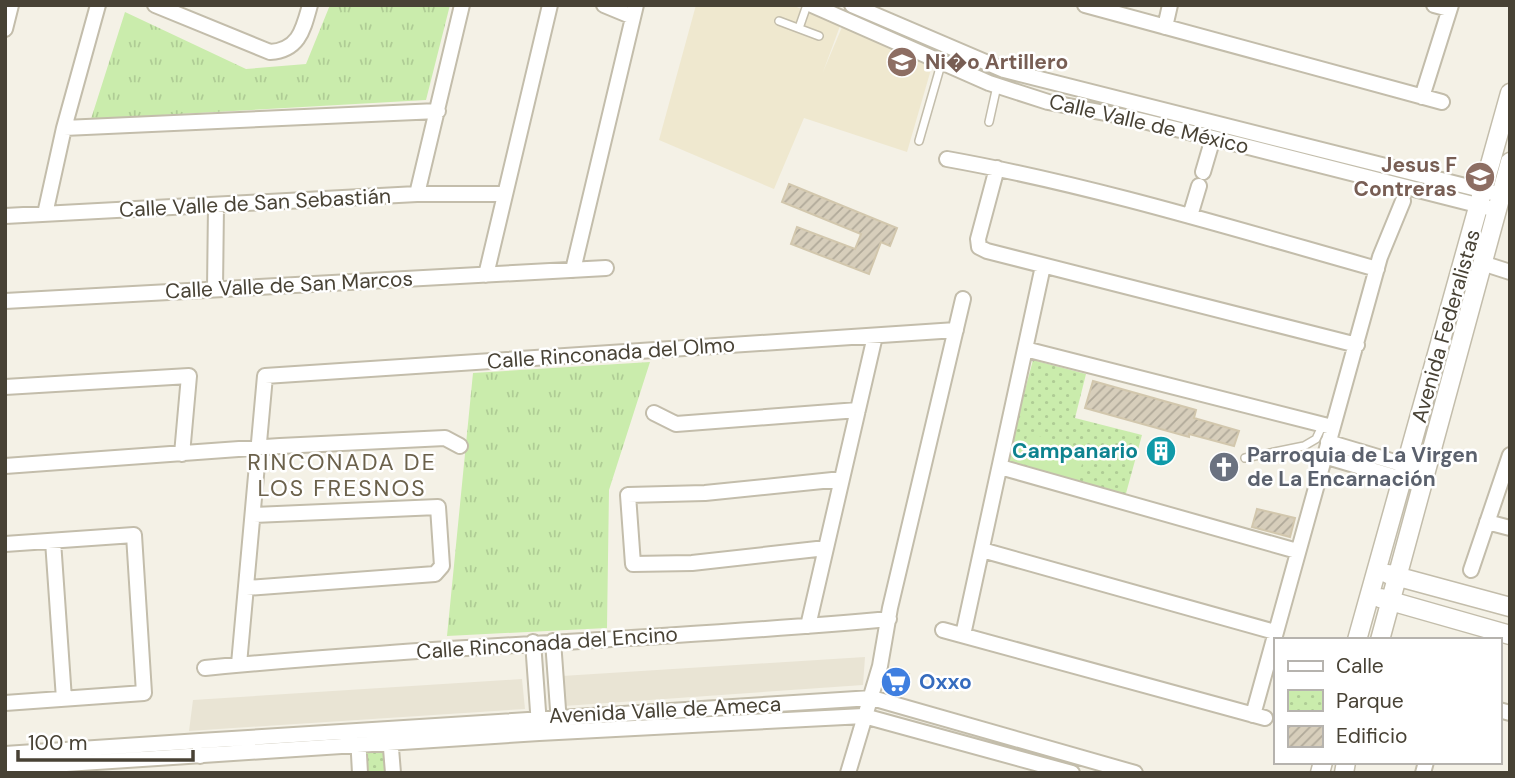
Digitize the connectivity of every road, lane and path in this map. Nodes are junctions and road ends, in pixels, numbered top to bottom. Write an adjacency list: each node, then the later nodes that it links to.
1 (11, 5): 18 (street)
2 (98, 5): 29 (street)
3 (155, 5): 4 (street)
4 (310, 5)
5 (462, 5): 26 (street)
6 (550, 5): 36 (street)
7 (604, 5): 14 (street)
8 (810, 5): 17 (lane); 20 (street, Calle Valle de México)
9 (852, 5): 24 (street, Calle Valle de México)
10 (1085, 5): 16 (street)
11 (1170, 5): 16 (street)
12 (1434, 5): 13 (street)
13 (1450, 7): 23 (street)
14 (634, 11): 47 (street)
15 (779, 21): 17 (lane)
16 (1164, 27): 23 (street)
17 (799, 28): 19 (lane)
18 (5, 29)
19 (819, 36)
20 (942, 61): 21 (street, Calle Valle de México); 31 (lane)
21 (997, 86): 27 (street, Calle Valle de México); 28 (lane)
22 (1510, 93): 37 (street, Avenida Federalistas)
23 (1422, 97): 25 (street)
24 (1135, 102): 27 (street); 37 (street, Calle Valle de México)
25 (1442, 102)
26 (438, 111): 29 (street); 35 (street)
27 (1131, 118): 30 (street, Calle Valle de México)
28 (989, 122)
29 (64, 128): 40 (street)
30 (1213, 138): 37 (street, Calle Valle de México); 42 (street)
31 (919, 141)
32 (947, 159): 34 (street)
33 (1510, 162): 37 (street, Avenida Federalistas)
34 (997, 168): 42 (street); 45 (street)
35 (417, 194): 36 (street, Calle Valle de San Sebastián); 39 (street, Calle Valle de San Sebastián)
36 (505, 194): 49 (street)
37 (1490, 200): 44 (street, Avenida Federalistas); 69 (street, Avenida Federalistas)
38 (1403, 201): 43 (street)
39 (216, 206): 40 (street, Calle Valle de San Sebastián); 50 (street)
40 (45, 214): 41 (street, Calle Valle de San Sebastián)
41 (5, 216)
42 (1190, 216): 43 (street)
43 (1379, 263): 55 (street)
44 (1482, 263): 48 (street); 70 (street, Avenida Federalistas)
45 (1043, 266): 55 (street); 56 (street)
46 (606, 268): 47 (street, Calle Valle de San Marcos)
47 (573, 270): 49 (street, Calle Valle de San Marcos)
48 (1510, 272)
49 (486, 275): 50 (street, Calle Valle de San Marcos)
50 (215, 289): 52 (street, Calle Valle de San Marcos)
51 (963, 299): 53 (street)
52 (5, 301)
53 (956, 330): 54 (street, Calle Rinconada del Olmo); 87 (street)
54 (875, 335): 58 (street); 62 (street, Calle Rinconada del Olmo)
55 (1357, 345): 60 (street)
56 (1025, 349): 60 (street); 68 (street)
57 (5, 387): 64 (street)
58 (858, 410): 59 (street); 71 (street)
59 (654, 413)
60 (1327, 426): 63 (street); 66 (lane)
61 (460, 446): 62 (street)
62 (259, 449): 64 (street); 72 (street)
63 (1326, 449): 69 (street); 79 (street)
64 (182, 454): 67 (street)
65 (1510, 455): 73 (street)
66 (1245, 458)
67 (5, 466)
68 (1000, 467): 78 (street); 79 (street)
69 (1404, 472): 70 (street); 80 (street, Avenida Federalistas)
70 (1423, 478): 82 (street, Avenida Federalistas)
71 (842, 479): 77 (street); 77 (street)
72 (253, 515): 83 (street); 83 (street)
73 (1487, 522): 74 (street); 81 (street)
74 (1510, 528)
75 (53, 541): 76 (street); 100 (street); 100 (street)
76 (5, 544)
77 (826, 548): 88 (street)
78 (982, 550): 90 (street); 91 (street)
79 (1297, 551): 90 (street)
80 (1377, 570): 82 (street); 84 (street, Avenida Federalistas)
81 (1471, 570)
82 (1397, 576): 85 (street, Avenida Federalistas); 86 (street)
83 (246, 588): 97 (street)
84 (1370, 596): 85 (street); 93 (street, Avenida Federalistas)
85 (1390, 601): 92 (street); 94 (street, Avenida Federalistas)
86 (1510, 607)
87 (888, 619): 88 (street, Calle Rinconada del Encino); 99 (street)
88 (808, 626): 95 (street, Calle Rinconada del Encino)
89 (943, 630): 91 (street)
90 (1275, 632): 91 (street)
91 (963, 635)
92 (1510, 635)
93 (1358, 638)
94 (1381, 638)
95 (553, 641): 96 (street, Calle Rinconada del Encino); 102 (street)
96 (533, 642): 97 (street, Calle Rinconada del Encino); 104 (street)
97 (239, 664): 98 (street, Calle Rinconada del Encino)
98 (205, 668)
99 (872, 698): 102 (street, Avenida Valle de Ameca); 103 (street); 118 (street, Avenida Valle de Ameca)
100 (64, 699): 101 (street)
101 (5, 703)
102 (558, 716): 104 (street, Avenida Valle de Ameca); 107 (street)
103 (864, 716): 107 (street, Avenida Valle de Ameca); 116 (street); 117 (street, Avenida Valle de Ameca)
104 (539, 718): 105 (street, Avenida Valle de Ameca); 108 (street)
105 (389, 728): 106 (street, Avenida Valle de Ameca); 109 (street)
106 (358, 730): 110 (street); 111 (street, Avenida Valle de Ameca)
107 (559, 732): 108 (street, Avenida Valle de Ameca)
108 (540, 733): 109 (street, Avenida Valle de Ameca)
109 (391, 743): 110 (street, Avenida Valle de Ameca); 115 (street)
110 (358, 746): 111 (street, Avenida Valle de Ameca); 114 (street)
111 (200, 748): 112 (street); 113 (street, Avenida Valle de Ameca)
112 (5, 754)
113 (5, 768)
114 (360, 773)
115 (393, 773)
116 (848, 773)
117 (1072, 773)
118 (1136, 773)

